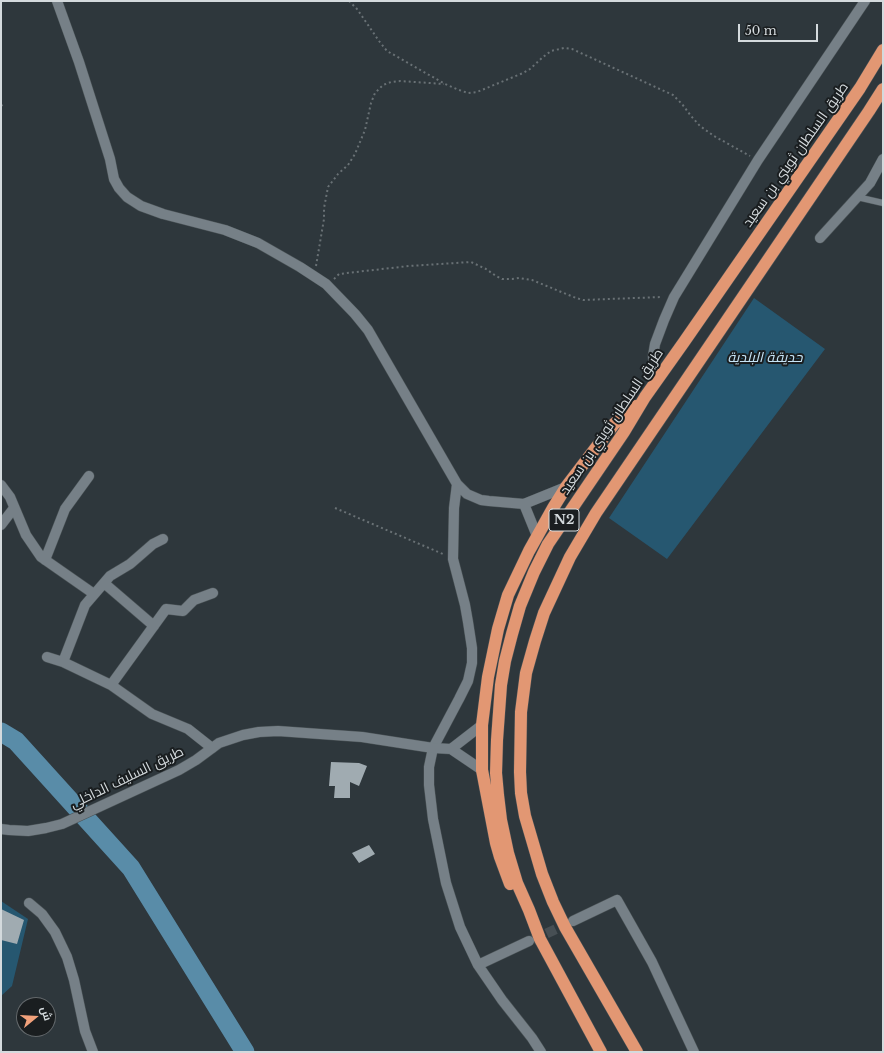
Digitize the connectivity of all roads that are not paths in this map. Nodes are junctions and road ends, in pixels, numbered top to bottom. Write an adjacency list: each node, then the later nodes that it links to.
1 (57, 1): 12 (street)
2 (865, 1): 9 (street)
3 (883, 50): 9 (highway, طريق السلطان ثويني بن سعيد / N2)
4 (883, 89): 41 (highway, N2)
5 (883, 159): 6 (street)
6 (857, 197): 7 (lane); 8 (street)
7 (883, 203)
8 (820, 238)
9 (657, 381): 10 (highway, طريق السلطان ثويني بن سعيد / N2)
10 (646, 397): 14 (highway); 36 (highway, طريق السلطان ثويني بن سعيد / N2)
11 (89, 476): 20 (street)
12 (457, 484): 15 (street); 30 (street)
13 (1, 485): 16 (street)
14 (566, 487): 15 (street); 18 (highway)
15 (524, 504): 18 (street)
16 (14, 508): 17 (street); 20 (street)
17 (1, 525)
18 (537, 536): 28 (highway)
19 (164, 540): 21 (street)
20 (45, 560): 23 (street)
21 (104, 583): 23 (street); 24 (street)
22 (212, 593): 24 (street)
23 (94, 594): 26 (street)
24 (154, 626): 27 (street)
25 (47, 657): 26 (street)
26 (63, 662): 27 (street)
27 (111, 685): 29 (street)
28 (482, 726): 31 (street); 32 (highway)
29 (212, 748): 30 (street, طريق السليف الداخلي); 33 (street, طريق السليف الداخلي)
30 (433, 748): 31 (street, طريق السليف الداخلي); 37 (street)
31 (451, 749): 32 (street)
32 (482, 770): 36 (highway)
33 (1, 829)
34 (29, 902): 38 (street)
35 (573, 920): 42 (street)
36 (535, 940): 37 (street); 40 (highway, طريق السلطان ثويني بن سعيد / N2)
37 (478, 966): 39 (street)
38 (93, 1052)
39 (541, 1052)
40 (601, 1052)
41 (637, 1052)
42 (694, 1052)

